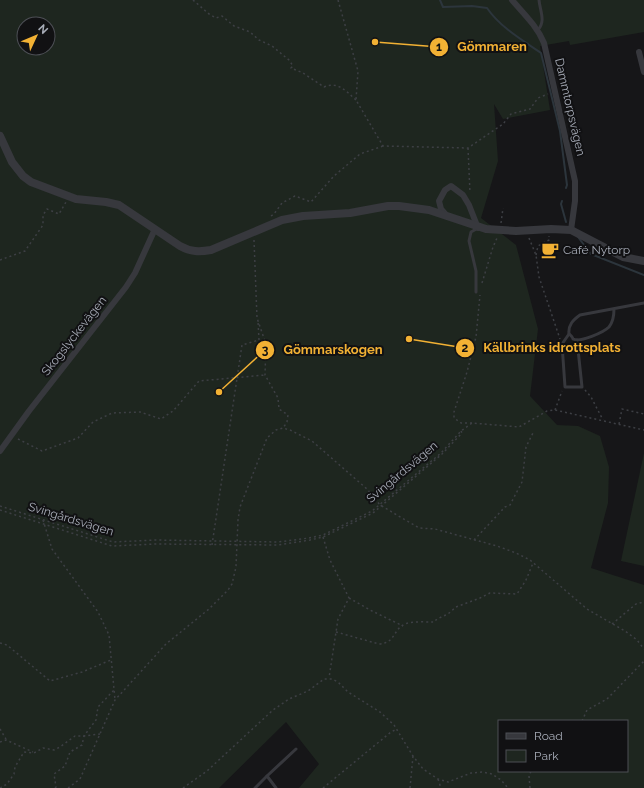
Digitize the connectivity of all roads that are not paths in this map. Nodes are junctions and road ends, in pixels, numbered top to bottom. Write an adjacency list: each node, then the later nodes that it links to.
1 (512, 0): 3 (street, Dammtorpsvägen)
2 (539, 0): 3 (lane)
3 (538, 30): 10 (street, Dammtorpsvägen)
4 (639, 52): 5 (street)
5 (644, 72)
6 (0, 136): 9 (street)
7 (447, 216): 8 (street); 8 (street); 9 (street)
8 (478, 228): 10 (street); 12 (lane)
9 (155, 229): 17 (street, Skogslyckevägen)
10 (571, 230): 11 (street)
11 (644, 261)
12 (476, 292)
13 (644, 303): 14 (lane)
14 (614, 309): 15 (lane); 16 (lane)
15 (570, 334): 16 (lane); 16 (lane)
16 (577, 340)
17 (0, 451)
18 (296, 749): 19 (lane)
19 (267, 776): 20 (lane); 21 (lane)
20 (255, 788)
21 (276, 788)

